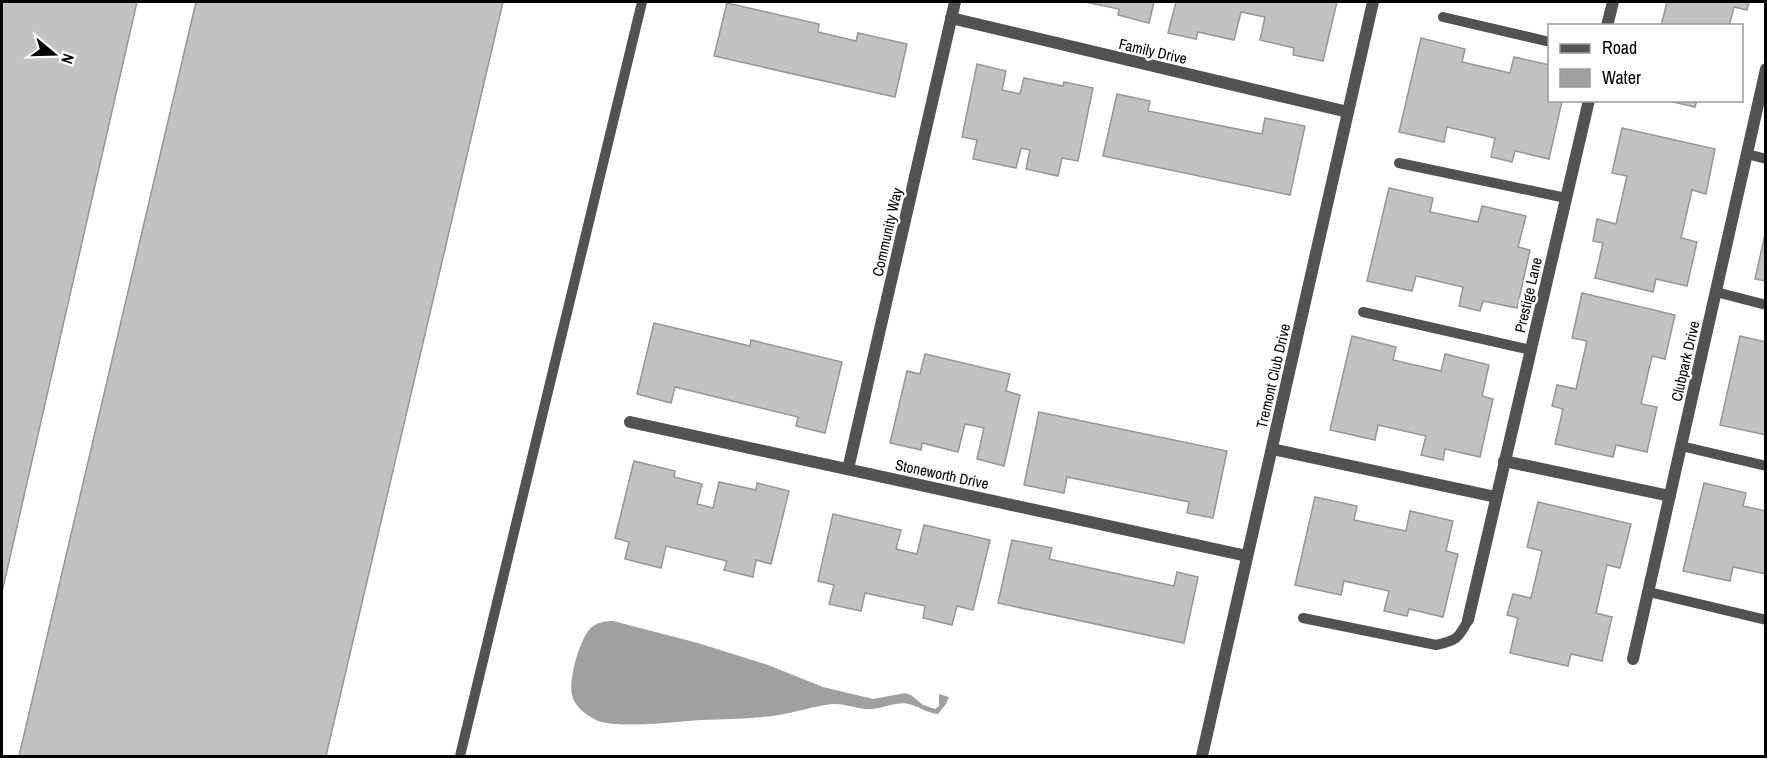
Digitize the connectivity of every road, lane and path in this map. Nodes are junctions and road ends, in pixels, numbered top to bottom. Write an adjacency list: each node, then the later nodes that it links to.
1 (642, 2): 34 (lane)
2 (955, 2): 5 (street, Community Way)
3 (1373, 2): 11 (street, Tremont Club Drive)
4 (1612, 2): 7 (street)
5 (951, 18): 11 (street, Family Drive); 25 (street, Community Way)
6 (1443, 18): 8 (lane)
7 (1607, 24)
8 (1548, 42)
9 (1766, 69): 12 (street, Clubpark Drive)
10 (1589, 102): 15 (street, Prestige Lane)
11 (1348, 112): 22 (street, Tremont Club Drive)
12 (1747, 154): 13 (lane); 16 (street, Clubpark Drive)
13 (1766, 159)
14 (1399, 163): 15 (lane)
15 (1566, 198): 19 (street, Prestige Lane)
16 (1716, 292): 17 (lane); 21 (street, Clubpark Drive)
17 (1766, 305)
18 (1363, 312): 19 (lane)
19 (1531, 350): 23 (street, Prestige Lane)
20 (630, 422): 25 (street, Stoneworth Drive)
21 (1681, 447): 24 (lane); 26 (street, Clubpark Drive)
22 (1272, 449): 27 (street); 28 (street, Tremont Club Drive)
23 (1504, 461): 26 (street); 27 (street, Prestige Lane)
24 (1766, 466)
25 (848, 469): 28 (street, Stoneworth Drive)
26 (1670, 496): 29 (street, Clubpark Drive)
27 (1496, 497): 31 (street, Prestige Lane)
28 (1247, 556): 35 (street, Tremont Club Drive)
29 (1649, 592): 32 (lane); 33 (street, Clubpark Drive)
30 (1303, 618): 31 (lane)
31 (1468, 620)
32 (1766, 620)
33 (1633, 659)
34 (460, 756)
35 (1202, 756)

